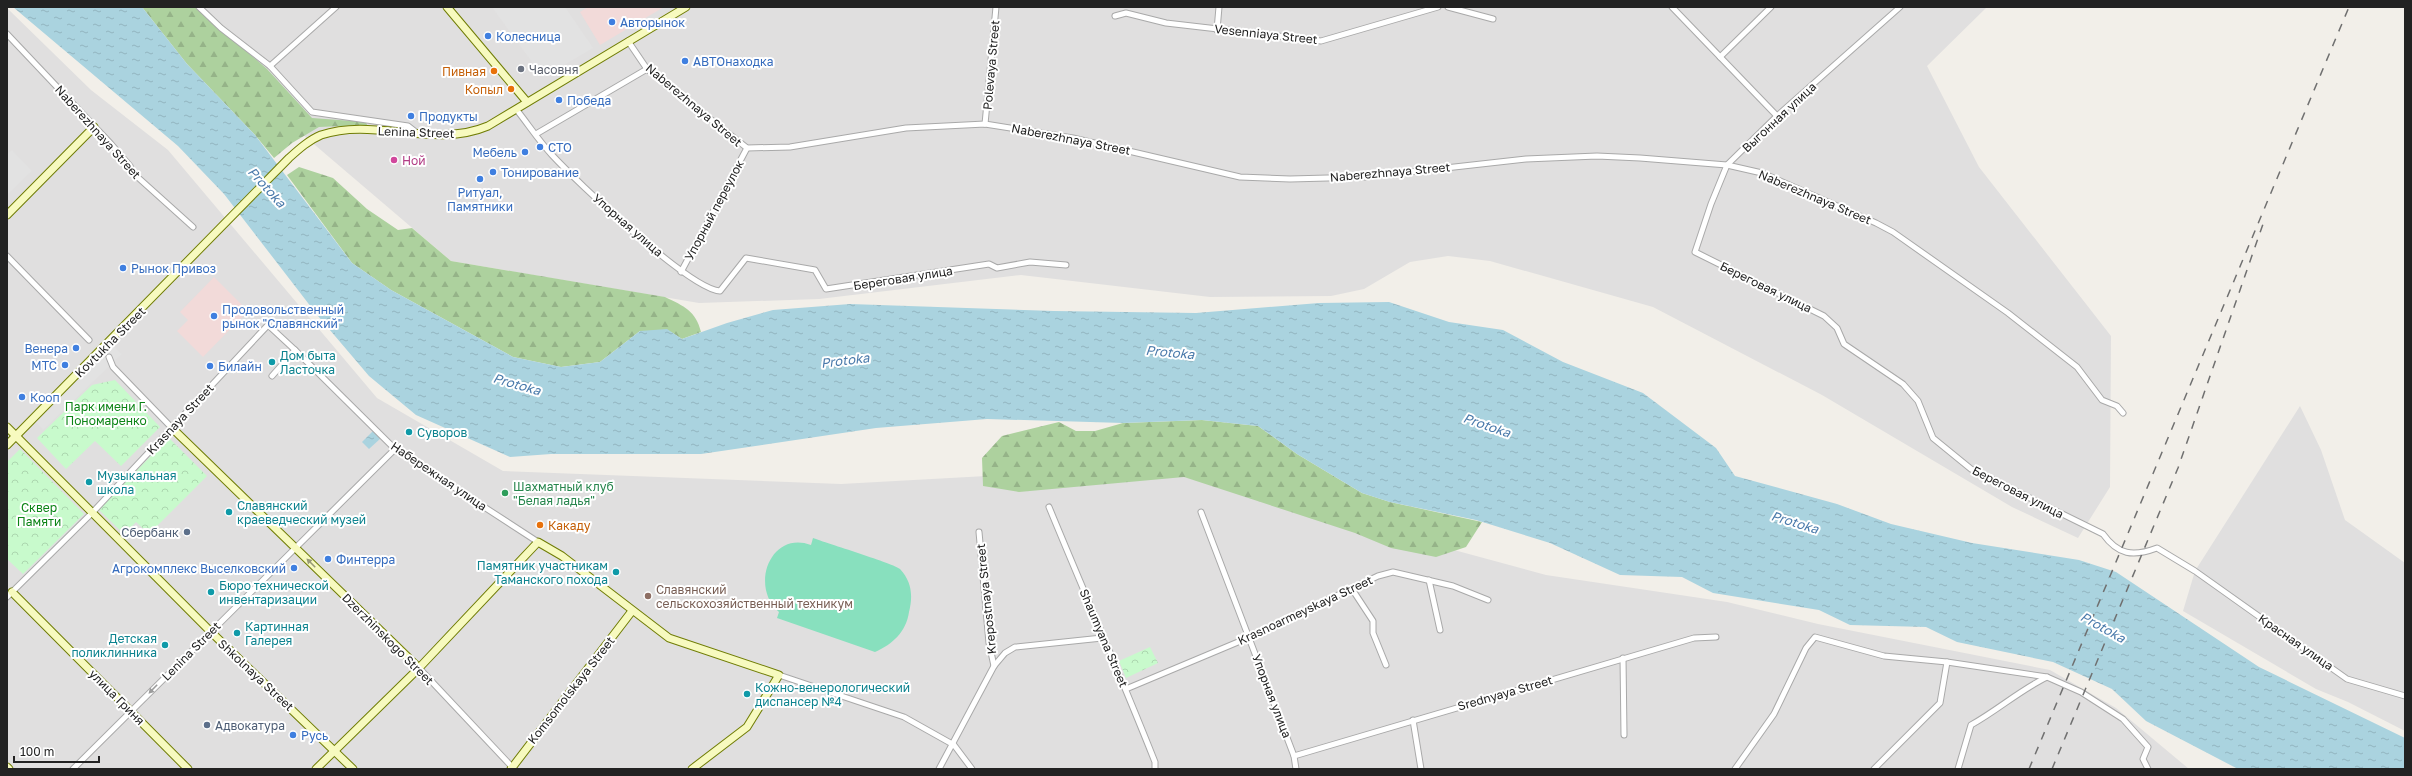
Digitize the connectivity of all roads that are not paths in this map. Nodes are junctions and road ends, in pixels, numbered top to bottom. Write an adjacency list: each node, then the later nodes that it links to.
1 (199, 7): 18 (street)
2 (336, 7): 18 (street)
3 (447, 7): 20 (street)
4 (686, 7): 16 (street, Lenina Street)
5 (996, 7): 23 (street, Polevaya Street)
6 (1219, 7): 14 (street)
7 (1438, 7): 14 (street, Vesenniaya Street)
8 (1448, 7): 13 (street)
9 (1672, 7): 17 (street)
10 (1771, 7): 17 (street)
11 (1900, 7): 22 (street, Выгонная улица)
12 (1115, 16): 14 (street, Vesenniaya Street)
13 (1493, 19)
14 (1217, 30)
15 (7, 34): 24 (street, Naberezhnaya Street)
16 (628, 41): 19 (street, Naberezhnaya Street); 20 (street, Lenina Street)
17 (1720, 57): 22 (street)
18 (270, 66): 25 (street)
19 (647, 69): 26 (street); 27 (street, Naberezhnaya Street)
20 (527, 102): 21 (street, Lenina Street)
21 (516, 109): 25 (street, Lenina Street); 26 (street, Упорная улица)
22 (1777, 116): 28 (street, Выгонная улица)
23 (985, 124): 27 (street, Naberezhnaya Street); 28 (street, Naberezhnaya Street)
24 (94, 126): 29 (street); 30 (street, Naberezhnaya Street)
25 (418, 134): 31 (street, Lenina Street)
26 (536, 134): 36 (street, Упорная улица)
27 (747, 148): 36 (street, Упорный переулок)
28 (1727, 165): 32 (street, Выгонная улица); 42 (street, Naberezhnaya Street)
29 (7, 214)
30 (193, 227)
31 (211, 237): 45 (street, Kovtukha Street)
32 (1695, 252): 54 (street, Береговая улица)
33 (7, 256): 38 (street)
34 (751, 259): 35 (street, Береговая улица); 36 (street, Упорная улица)
35 (1066, 265)
36 (681, 272)
37 (268, 325): 39 (street, Набережная улица); 44 (street, Krasnaya Street)
38 (89, 340)
39 (296, 350): 41 (street); 47 (street, Набережная улица)
40 (109, 357): 44 (street, Dzerzhinskogo Street)
41 (272, 376)
42 (2123, 413)
43 (7, 427): 45 (street, Shkolnaya Street)
44 (172, 428): 50 (street, Krasnaya Street); 53 (street, Dzerzhinskogo Street)
45 (16, 436): 46 (street, Kovtukha Street); 50 (street, Shkolnaya Street)
46 (7, 445)
47 (395, 449): 52 (street, Набережная улица); 53 (street, Lenina Street)
48 (1049, 507): 64 (street, Shaumyana Street)
49 (1201, 512): 62 (street, Упорная улица)
50 (92, 513): 57 (street, Krasnaya Street); 61 (street, Shkolnaya Street)
51 (979, 532): 68 (street, Krepostnaya Street)
52 (538, 542): 59 (street); 69 (street)
53 (297, 549): 61 (street, Lenina Street); 69 (street, Dzerzhinskogo Street, one-way to 53)
54 (2195, 571): 73 (street, Красная улица)
55 (1429, 580): 56 (street, Krasnoarmeyskaya Street); 58 (street, Krasnoarmeyskaya Street); 60 (street)
56 (1352, 589): 62 (street, Krasnoarmeyskaya Street); 67 (street)
57 (10, 594): 74 (street, улица Гриня)
58 (1488, 600)
59 (632, 611): 70 (street); 80 (street, Komsomolskaya Street)
60 (1440, 630)
61 (210, 631): 74 (street, Lenina Street, one-way to 74); 78 (street, Shkolnaya Street)
62 (1250, 637): 72 (street, Krasnoarmeyskaya Street); 79 (street, Упорная улица)
63 (1716, 637): 65 (street, Srednyaya Street)
64 (1102, 638): 68 (street, Krepostnaya Street); 72 (street, Shaumyana Street)
65 (1623, 658): 75 (street, Srednyaya Street); 76 (street)
66 (1947, 662): 71 (street); 91 (street); 92 (street)
67 (1386, 665)
68 (994, 666): 77 (street, Krepostnaya Street)
69 (418, 668): 78 (street); 80 (street, Dzerzhinskogo Street)
70 (780, 675): 77 (street); 85 (street)
71 (2047, 677): 93 (street); 94 (street)
72 (1126, 689): 88 (street, Shaumyana Street)
73 (2405, 696)
74 (132, 711): 81 (street, Lenina Street); 82 (street, улица Гриня)
75 (1412, 720): 79 (street, Srednyaya Street); 90 (street)
76 (1624, 735)
77 (954, 745): 86 (street, Krepostnaya Street); 87 (street)
78 (334, 750): 83 (street); 84 (street, Shkolnaya Street)
79 (1294, 756): 89 (street, Упорная улица)
80 (513, 768)
81 (73, 769)
82 (188, 769)
83 (316, 769)
84 (353, 769)
85 (693, 769)
86 (939, 769)
87 (972, 769)
88 (1155, 769)
89 (1296, 769)
90 (1421, 769)
91 (1735, 769)
92 (1874, 769)
93 (1958, 769)
94 (2148, 769)

